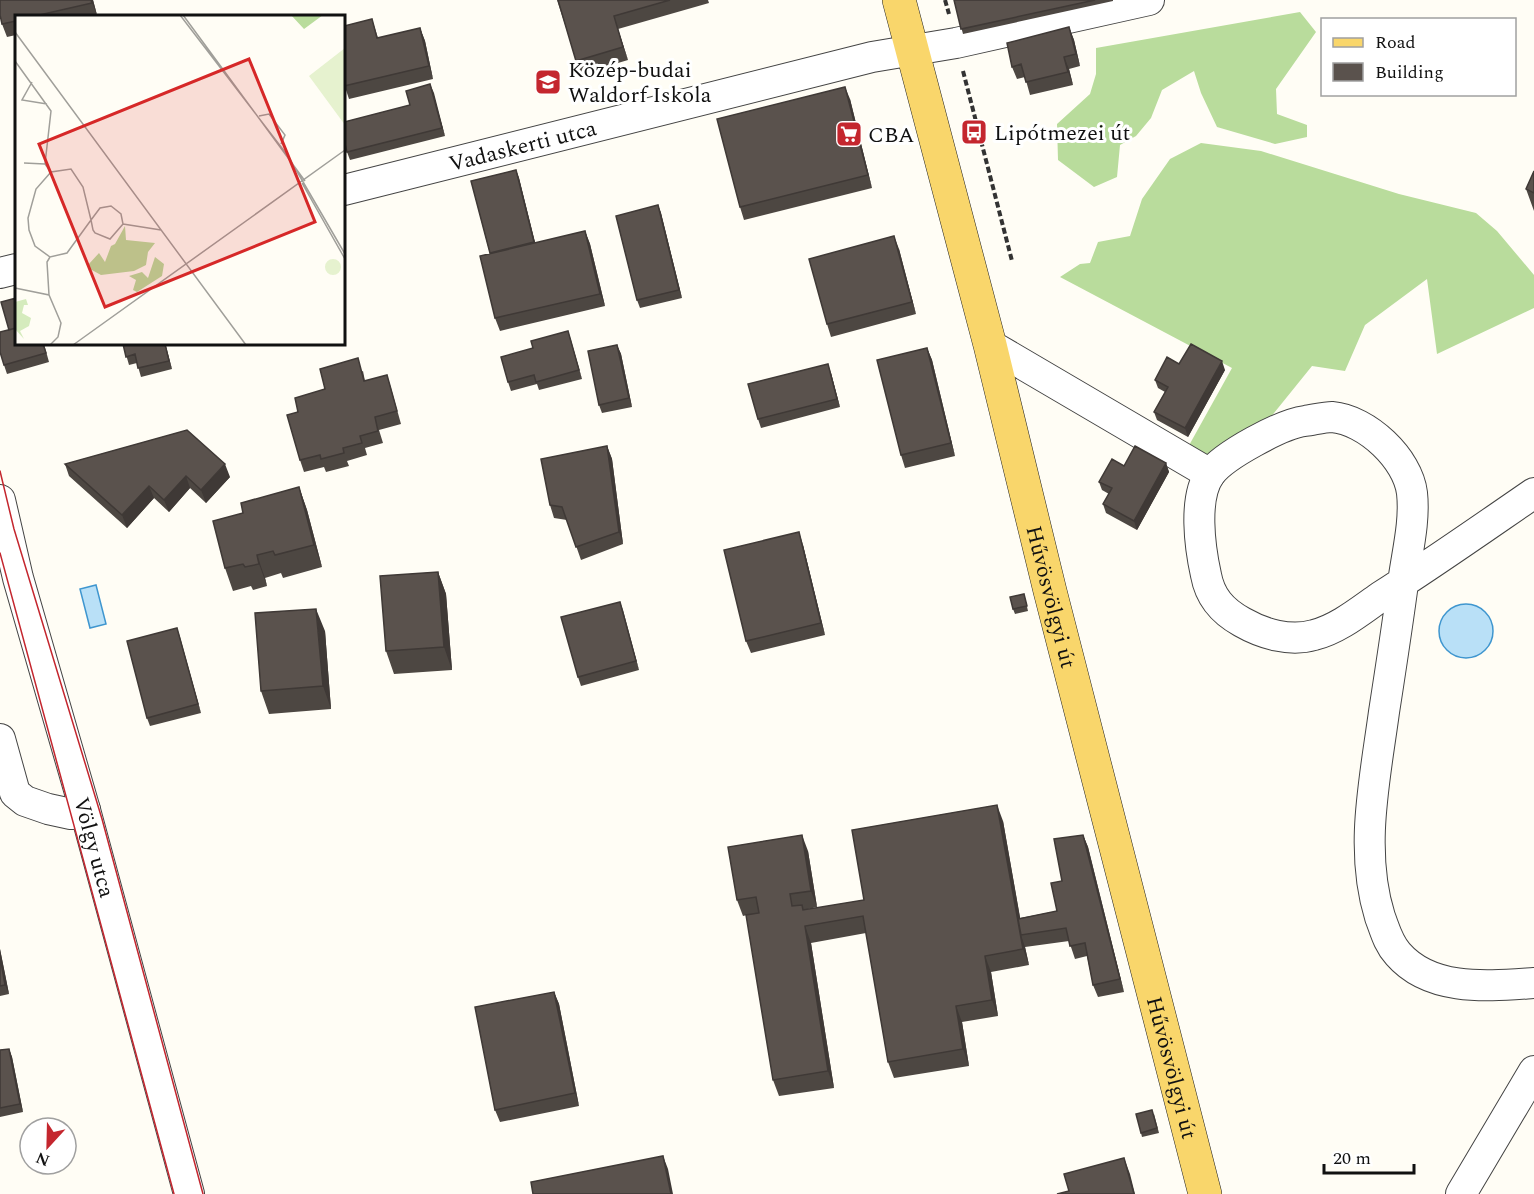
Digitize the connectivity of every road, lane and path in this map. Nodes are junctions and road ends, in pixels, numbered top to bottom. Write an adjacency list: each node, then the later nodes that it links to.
1 (899, 0): 5 (main road, Hűvösvölgyi út)
2 (945, 0): 4 (path)
3 (1149, 0): 4 (street)
4 (956, 43): 5 (street); 7 (path)
5 (911, 50): 6 (street, Vadaskerti utca); 10 (main road, Hűvösvölgyi út)
6 (345, 190)
7 (1012, 261)
8 (15, 269): 9 (street)
9 (0, 273)
10 (990, 345): 11 (street); 21 (main road, Hűvösvölgyi út)
11 (1210, 474): 15 (street); 15 (street)
12 (1534, 493): 15 (street)
13 (0, 500): 14 (street, Völgy utca)
14 (9, 581): 17 (street, Völgy utca)
15 (1403, 582): 18 (street)
16 (0, 739): 17 (street)
17 (85, 810): 20 (street, Völgy utca)
18 (1534, 984)
19 (1534, 1071): 22 (street)
20 (189, 1194)
21 (1205, 1194)
22 (1461, 1194)

